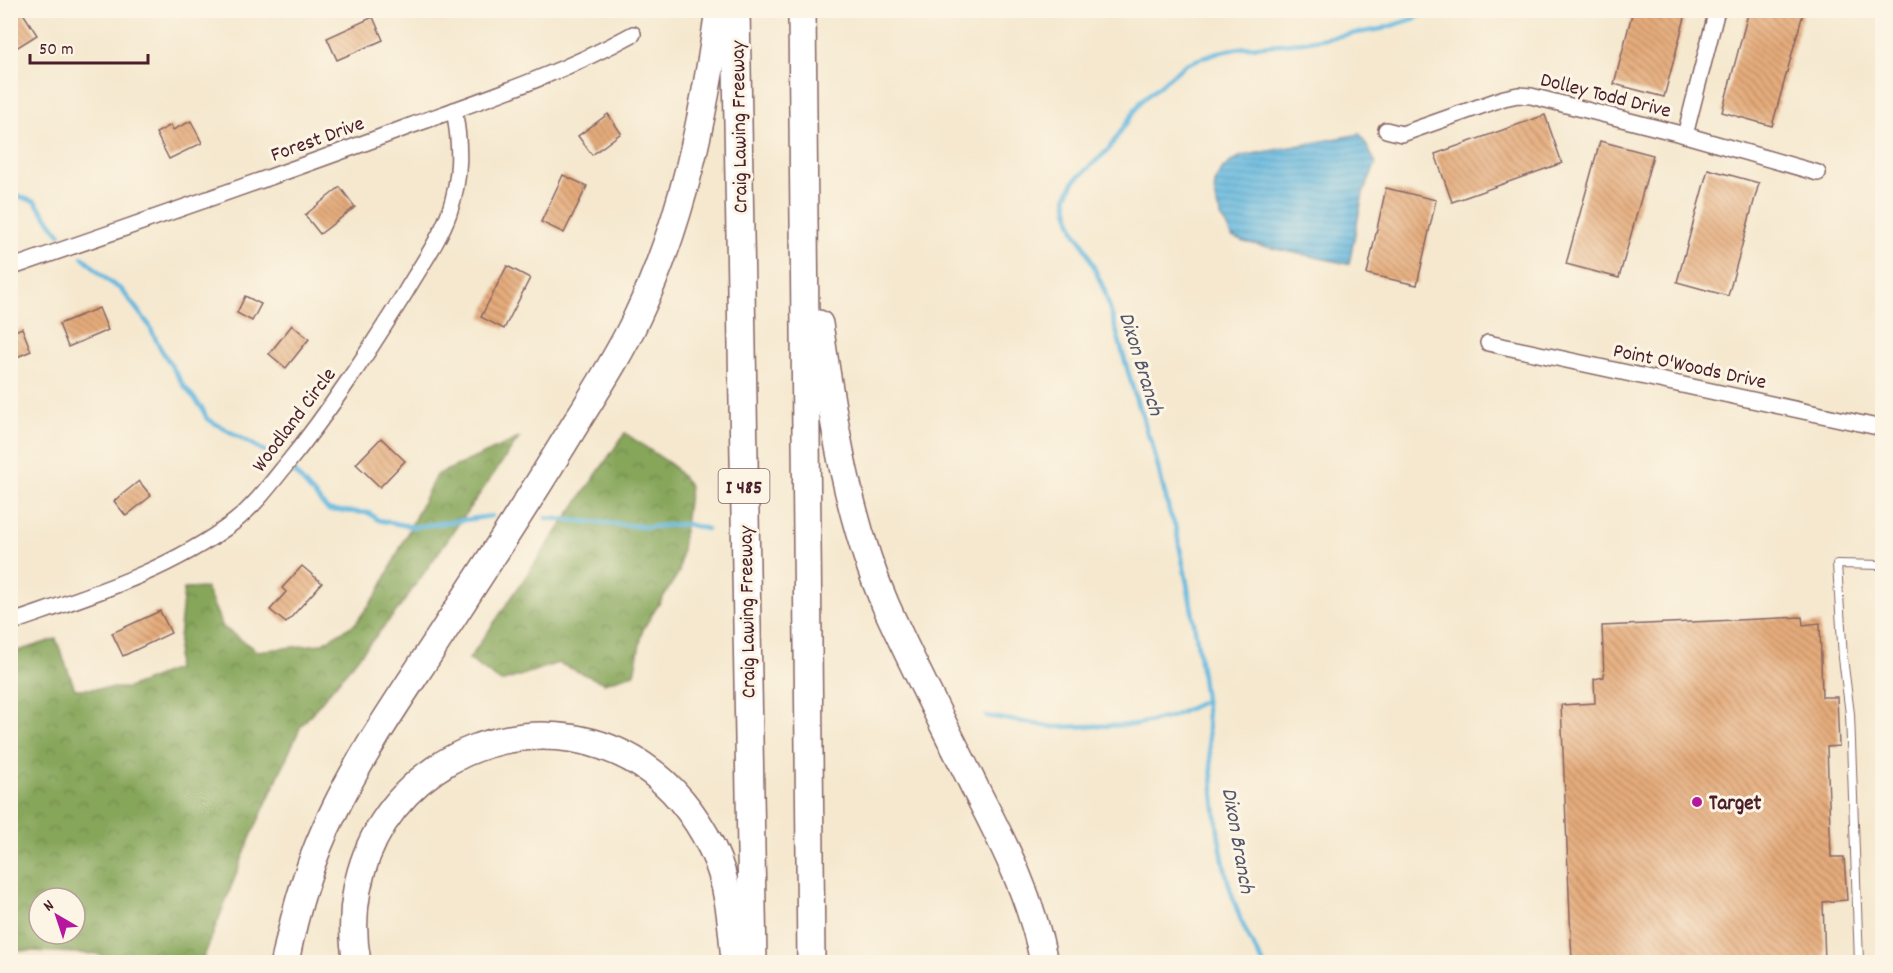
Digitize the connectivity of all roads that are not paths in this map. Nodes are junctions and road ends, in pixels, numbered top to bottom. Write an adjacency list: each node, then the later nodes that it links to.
1 (719, 10): 16 (highway)
2 (736, 10): 19 (highway, Craig Lawing Freeway / I 485)
3 (802, 10): 10 (highway)
4 (1717, 10): 8 (street)
5 (633, 34): 6 (street, Forest Drive)
6 (454, 110): 11 (street, Forest Drive); 15 (street, Woodland Circle)
7 (1386, 130): 8 (street, Dolley Todd Drive)
8 (1685, 135): 9 (street, Dolley Todd Drive)
9 (1818, 173)
10 (804, 225): 20 (highway); 21 (highway)
11 (10, 268)
12 (1488, 343): 13 (street, Point O'Woods Drive)
13 (1882, 428)
14 (1882, 565): 22 (lane)
15 (10, 622)
16 (285, 963)
17 (357, 963): 18 (highway)
18 (735, 963)
19 (753, 963)
20 (811, 963)
21 (1044, 963)
22 (1859, 963)

